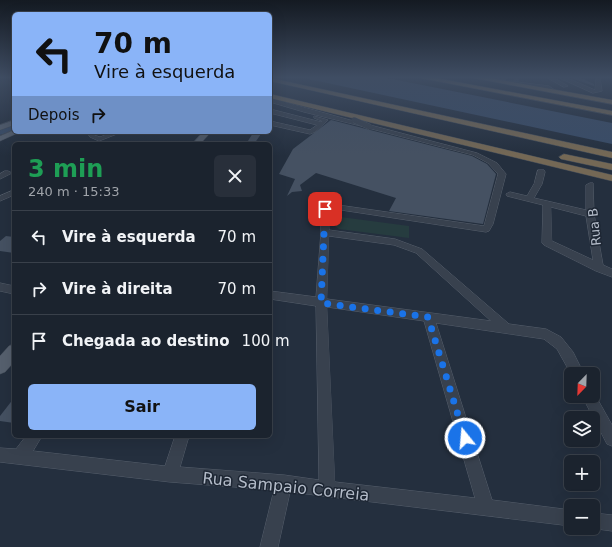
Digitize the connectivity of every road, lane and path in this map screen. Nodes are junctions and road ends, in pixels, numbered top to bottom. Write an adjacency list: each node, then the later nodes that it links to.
1 (282, 104): 29 (street)
2 (299, 104): 48 (street, bridge)
3 (306, 104): 14 (highway)
4 (312, 104): 14 (highway)
5 (336, 104): 33 (highway)
6 (380, 104): 34 (highway)
7 (561, 104): 12 (highway)
8 (565, 104): 12 (highway)
9 (588, 104): 13 (highway)
10 (591, 104): 13 (highway)
11 (272, 105): 19 (street)
12 (574, 106): 16 (highway)
13 (612, 108)
14 (339, 111): 29 (highway)
15 (272, 112): 19 (street)
16 (612, 113)
17 (12, 123): 21 (main road)
18 (272, 123): 20 (street)
19 (322, 124): 20 (street)
20 (289, 126): 22 (street)
21 (2, 127): 23 (main road)
22 (272, 127)
23 (12, 129)
24 (12, 134): 30 (main road)
25 (91, 134): 26 (street)
26 (113, 134)
27 (205, 134): 31 (main road)
28 (214, 134): 32 (main road)
29 (435, 135): 40 (highway)
30 (0, 139)
31 (198, 142)
32 (208, 142)
33 (536, 151): 35 (highway); 36 (highway)
34 (612, 155)
35 (612, 167)
36 (612, 170)
37 (540, 172): 45 (street)
38 (8, 173): 39 (street)
39 (0, 177)
40 (612, 178)
41 (590, 185): 47 (street, Rua B)
42 (12, 193): 44 (street)
43 (510, 194): 45 (street)
44 (0, 199)
45 (529, 199): 46 (street)
46 (546, 204): 47 (street); 49 (street)
47 (590, 214): 49 (street, Rua B)
48 (325, 232): 54 (street); 56 (street)
49 (599, 268): 50 (street)
50 (612, 273)
51 (0, 287): 52 (street)
52 (12, 290)
53 (272, 295): 54 (street)
54 (321, 303): 55 (street); 68 (street)
55 (428, 317): 56 (street); 69 (street)
56 (508, 329): 59 (street)
57 (12, 353): 58 (main road)
58 (0, 367)
59 (574, 367)
60 (593, 403): 63 (street)
61 (34, 438): 65 (street)
62 (181, 438): 66 (street)
63 (612, 439)
64 (0, 455): 65 (street, Rua Sampaio Correia)
65 (19, 458): 66 (street, Rua Sampaio Correia)
66 (170, 474): 67 (street, Rua Sampaio Correia)
67 (284, 482): 68 (street, Rua Sampaio Correia); 73 (street)
68 (328, 489): 69 (street, Rua Sampaio Correia)
69 (486, 508): 70 (street, Rua Sampaio Correia)
70 (564, 517)
71 (600, 522): 72 (street)
72 (612, 523)
73 (269, 547)

